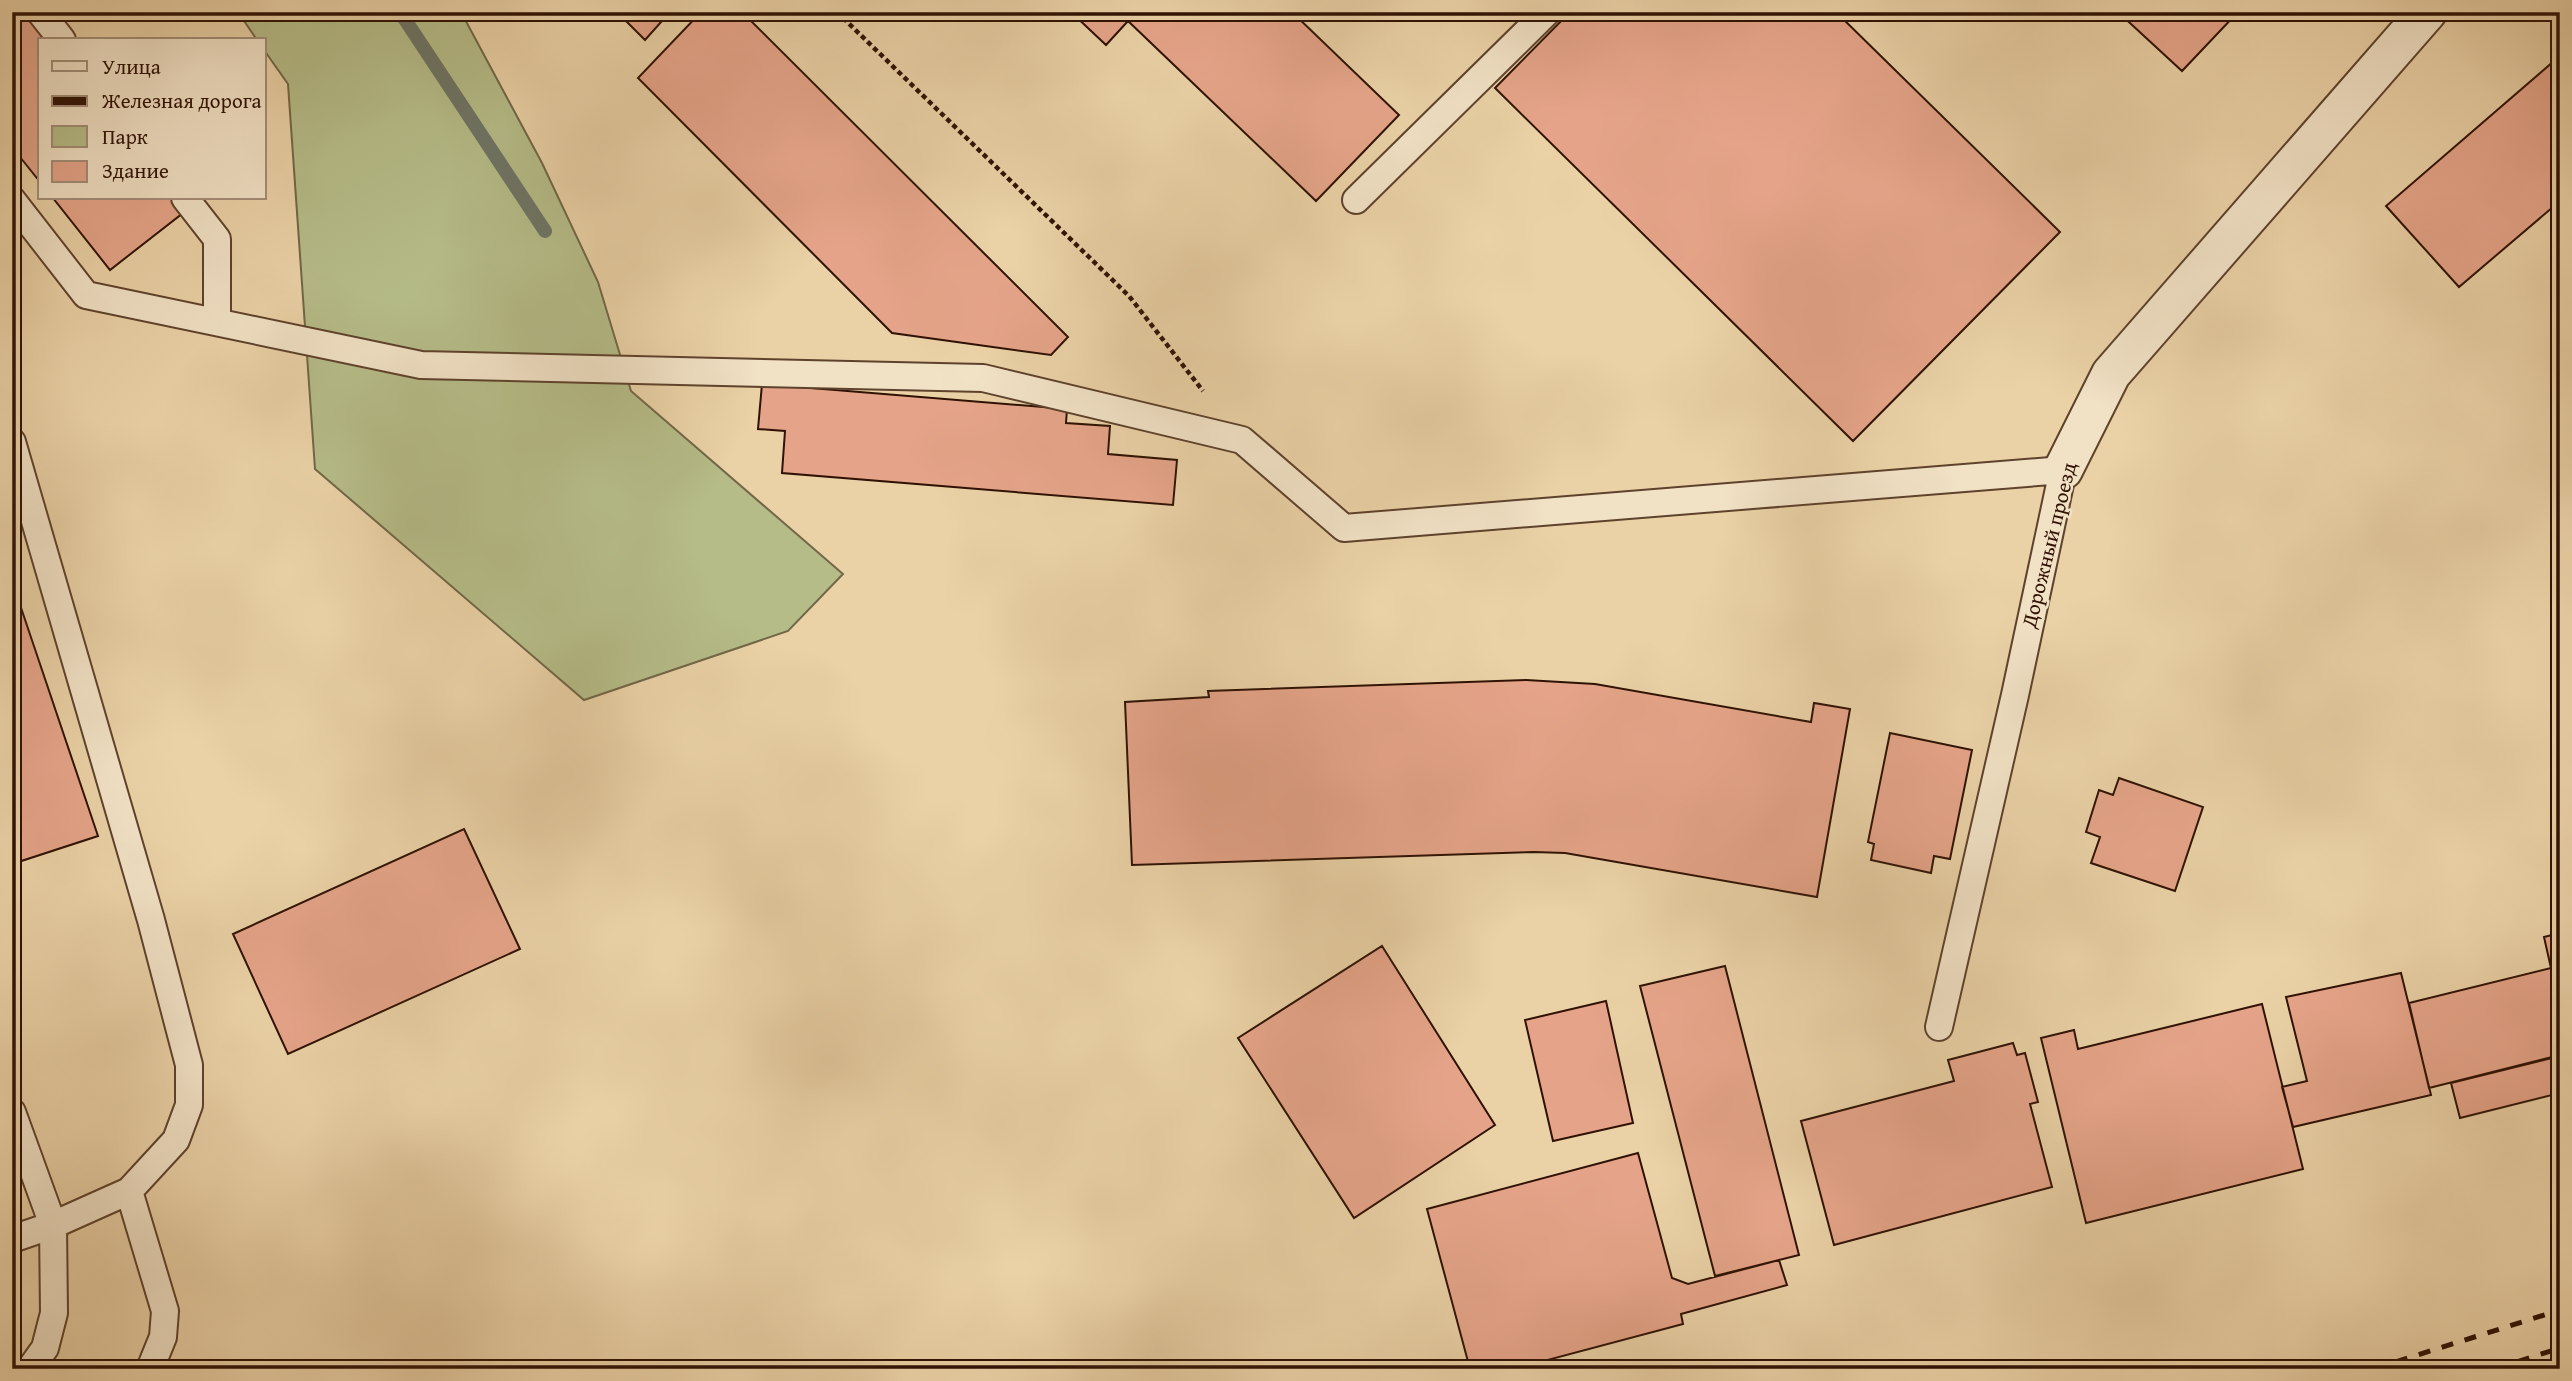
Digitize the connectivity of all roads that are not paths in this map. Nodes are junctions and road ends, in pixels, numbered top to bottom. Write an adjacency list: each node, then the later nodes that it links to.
1 (40, 12): 4 (lane)
2 (1547, 12): 7 (lane)
3 (2427, 12): 10 (street, Дорожный проезд)
4 (60, 38)
5 (12, 200): 8 (lane)
6 (187, 200): 8 (lane)
7 (1356, 200)
8 (217, 322): 10 (lane)
9 (12, 442): 13 (lane)
10 (2063, 470): 11 (lane, Дорожный проезд)
11 (1939, 1027)
12 (12, 1112): 14 (lane)
13 (129, 1191): 14 (lane); 17 (lane)
14 (53, 1224): 15 (lane); 16 (lane)
15 (12, 1239)
16 (30, 1369)
17 (150, 1369)

